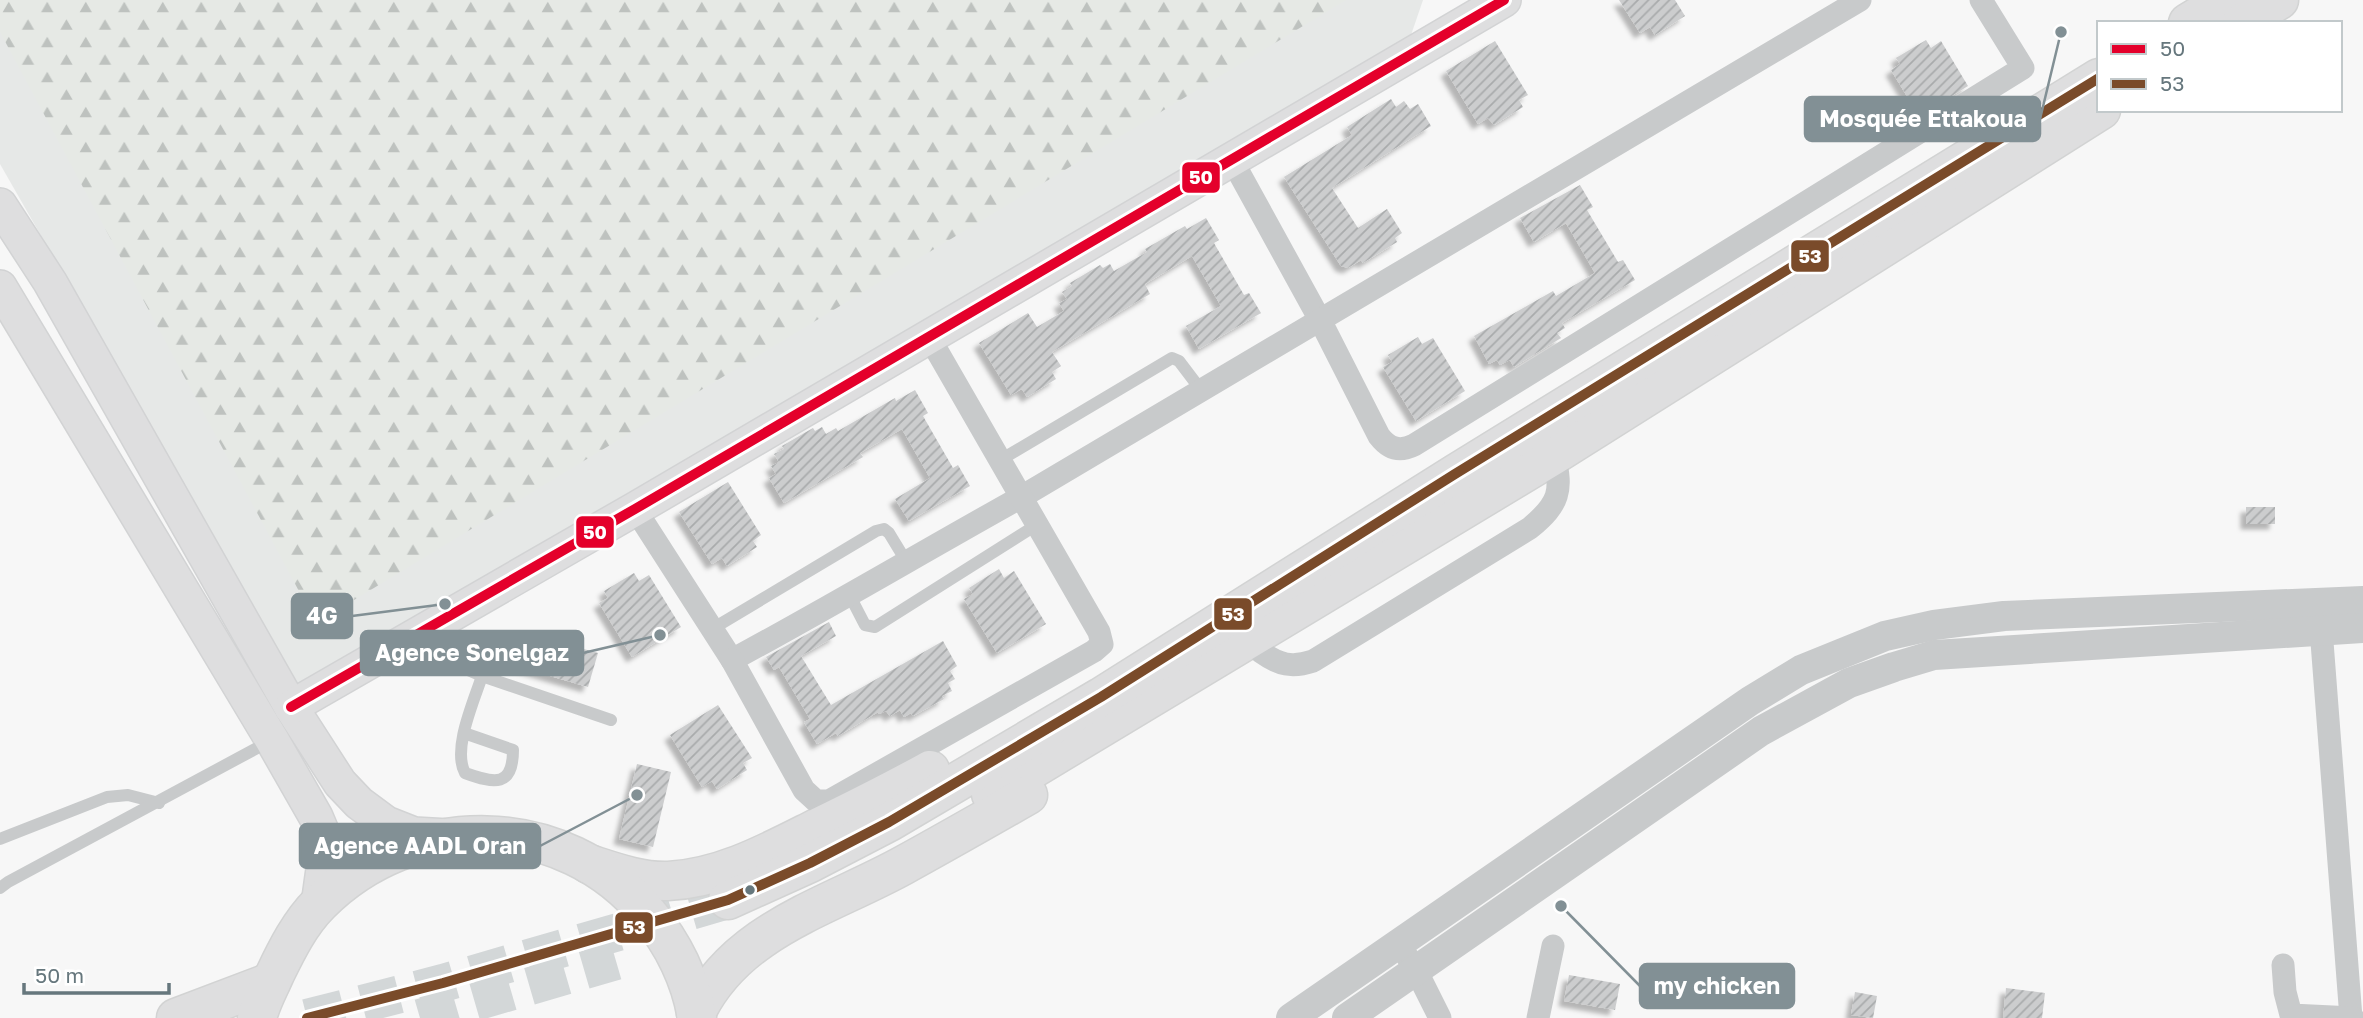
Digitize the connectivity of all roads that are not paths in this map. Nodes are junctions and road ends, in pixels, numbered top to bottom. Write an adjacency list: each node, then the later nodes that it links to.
1 (1504, 0): 10 (main road)
2 (1860, 0): 13 (street)
3 (1981, 0): 13 (street)
4 (2225, 0): 6 (highway)
5 (2279, 0): 7 (highway)
6 (2191, 21)
7 (2245, 21)
8 (2097, 79): 18 (highway)
9 (2098, 112): 16 (highway)
10 (1232, 160): 13 (street); 14 (main road)
11 (0, 205): 33 (main road)
12 (0, 287): 36 (main road)
13 (1320, 320): 15 (street)
14 (929, 337): 17 (street); 20 (main road)
15 (1201, 390): 17 (lane); 19 (street)
16 (1554, 454): 23 (highway); 30 (street)
17 (1002, 459): 19 (street)
18 (1455, 474): 23 (highway); 40 (highway)
19 (1023, 496): 21 (street); 22 (street)
20 (635, 509): 28 (street); 29 (main road)
21 (1038, 524): 24 (lane); 31 (street)
22 (906, 561): 24 (street); 28 (lane)
23 (1368, 566): 30 (highway)
24 (850, 596): 31 (street)
25 (2363, 601): 26 (street)
26 (2320, 617): 27 (street); 43 (street); 46 (street); 55 (street)
27 (2363, 628)
28 (712, 629): 31 (street)
29 (401, 641): 32 (lane); 33 (main road)
30 (1261, 652): 48 (highway)
31 (732, 660)
32 (482, 676): 34 (lane); 35 (lane)
33 (292, 707): 38 (main road)
34 (611, 720)
35 (464, 733): 35 (lane)
36 (272, 740): 37 (lane); 42 (main road)
37 (159, 803): 39 (lane); 41 (lane)
38 (451, 836): 40 (highway); 42 (highway)
39 (0, 839)
40 (589, 864): 48 (highway)
41 (0, 888)
42 (318, 905): 47 (highway)
43 (1399, 944): 46 (street); 51 (street)
44 (1553, 946): 54 (street)
45 (2283, 965): 55 (street)
46 (1416, 970): 52 (street); 53 (street)
47 (271, 982): 49 (highway); 50 (highway)
48 (696, 1016)
49 (176, 1018)
50 (257, 1018)
51 (1291, 1018)
52 (1347, 1018)
53 (1440, 1018)
54 (1538, 1018)
55 (2352, 1018)

